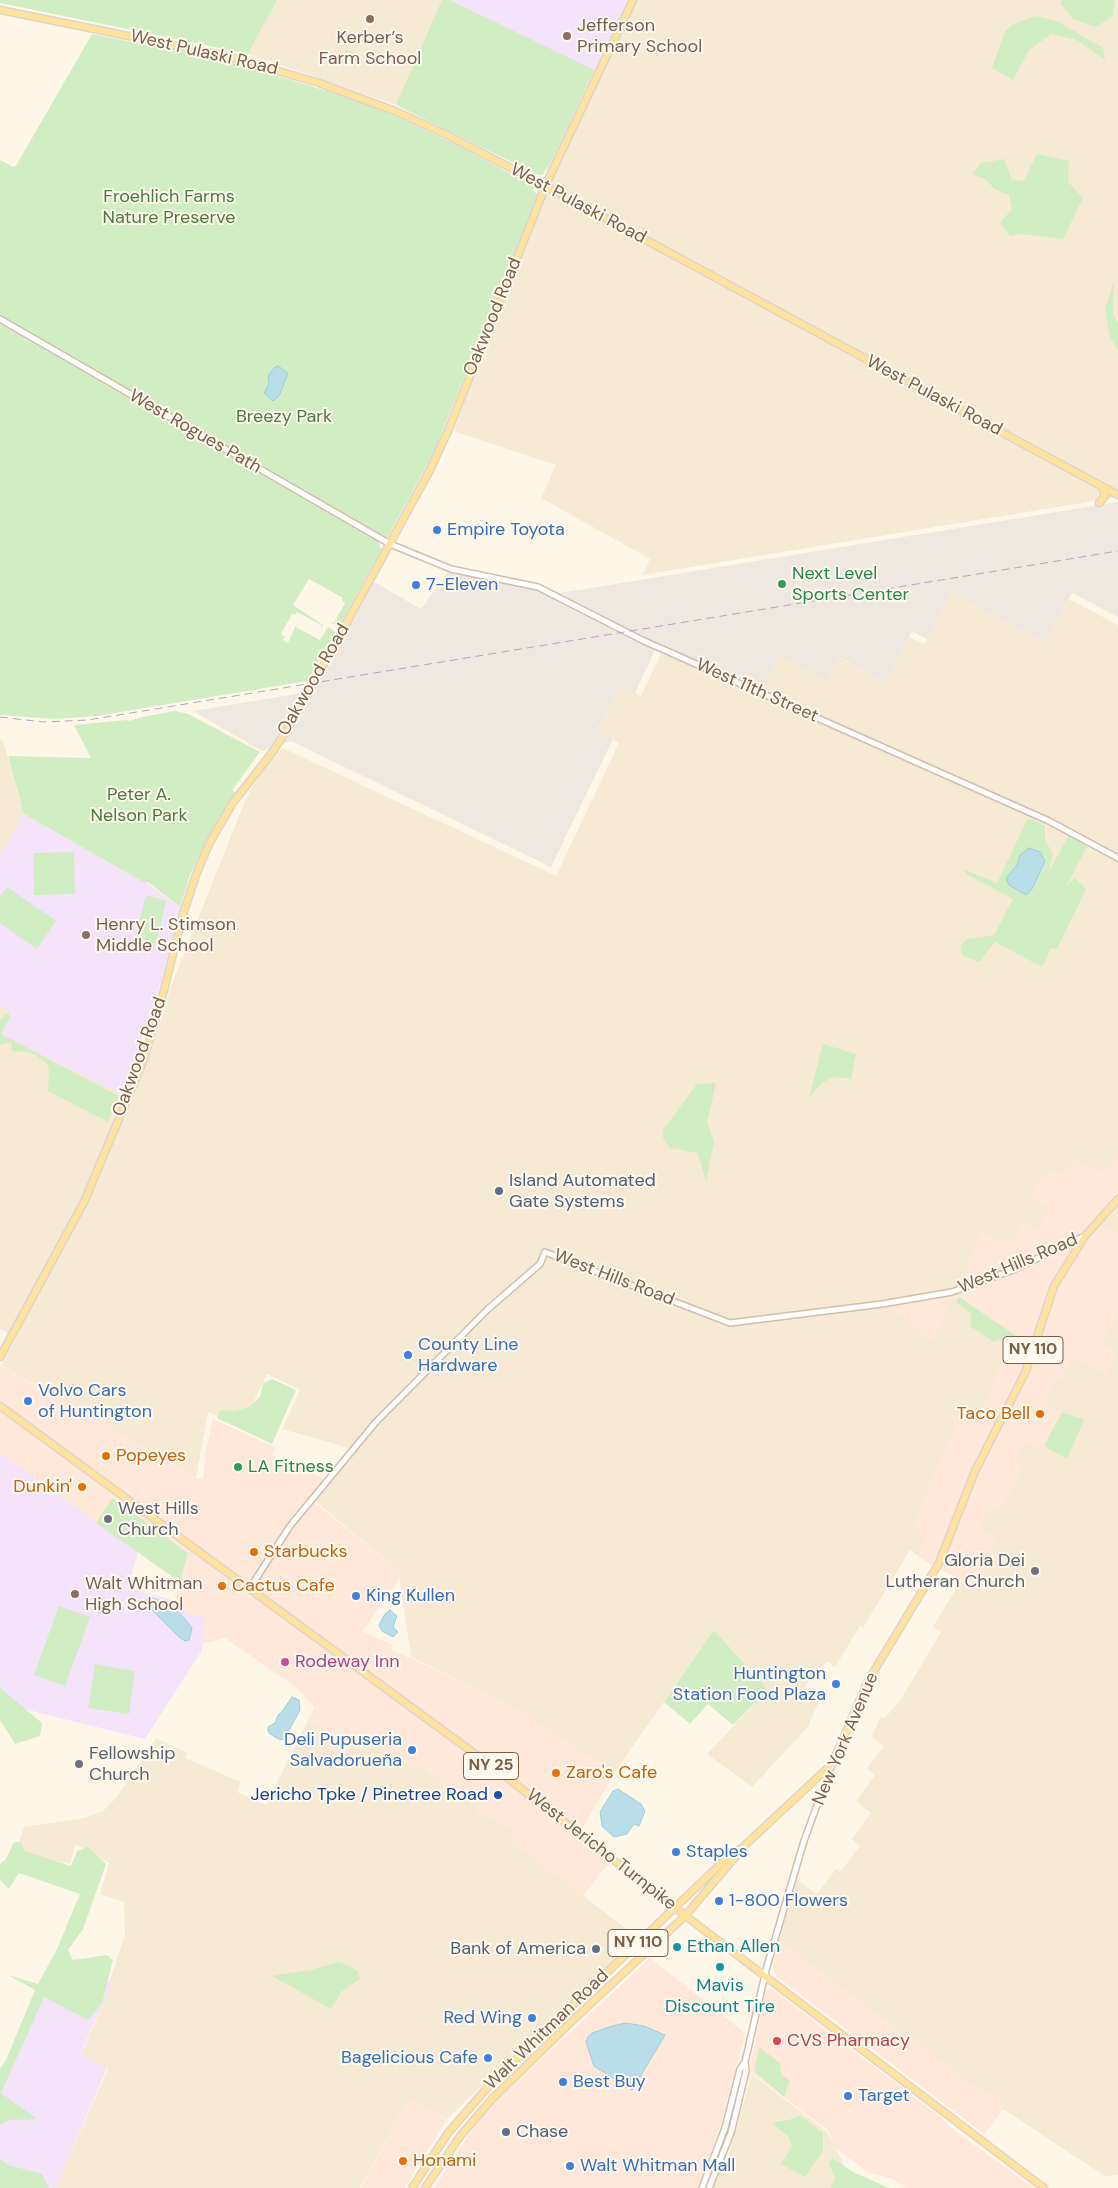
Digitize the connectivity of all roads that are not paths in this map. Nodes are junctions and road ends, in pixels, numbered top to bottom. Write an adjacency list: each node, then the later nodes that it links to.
1 (633, 0): 3 (main road, Oakwood Road)
2 (0, 10): 3 (main road, West Pulaski Road)
3 (546, 186): 5 (main road, West Pulaski Road); 8 (main road, Oakwood Road)
4 (0, 319): 8 (street, West Rogues Path)
5 (1101, 486): 6 (main road, West Pulaski Road); 7 (main road)
6 (1118, 495)
7 (1099, 503)
8 (390, 544): 9 (street, West 11th Street); 12 (main road, Oakwood Road)
9 (1118, 858)
10 (1118, 1199): 11 (main road, New York Avenue / NY 110)
11 (1085, 1236): 14 (street, West Hills Road); 15 (main road, New York Avenue / NY 110)
12 (0, 1357)
13 (0, 1406): 14 (main road, West Jericho Turnpike / NY 25)
14 (250, 1588): 20 (main road, West Jericho Turnpike / NY 25)
15 (844, 1734): 16 (main road, New York Avenue / NY 110); 18 (main road, Walt Whitman Road / NY 110)
16 (832, 1764): 17 (street, New York Avenue); 18 (main road, Walt Whitman Road / NY 110)
17 (826, 1784): 18 (street); 22 (street, New York Avenue)
18 (808, 1785): 19 (main road, Walt Whitman Road / NY 110)
19 (743, 1846): 20 (main road, Walt Whitman Road / NY 110); 21 (main road, Walt Whitman Road / NY 110)
20 (676, 1908): 21 (main road, West Jericho Turnpike / NY 25); 24 (main road, Walt Whitman Road / NY 110)
21 (685, 1916): 22 (main road, West Jericho Turnpike / NY 25); 26 (main road, Walt Whitman Road / NY 110)
22 (765, 1975): 23 (street, New York Avenue); 32 (main road, NY 25)
23 (745, 2062): 30 (street, New York Avenue); 31 (street, New York Avenue)
24 (493, 2081): 25 (main road, Walt Whitman Road / NY 110); 26 (main road)
25 (477, 2099): 27 (main road); 28 (main road, Walt Whitman Road / NY 110)
26 (486, 2106): 27 (main road, Walt Whitman Road / NY 110)
27 (461, 2135): 29 (main road, Walt Whitman Road / NY 110)
28 (412, 2188)
29 (425, 2188)
30 (702, 2188)
31 (709, 2188)
32 (1044, 2188)

